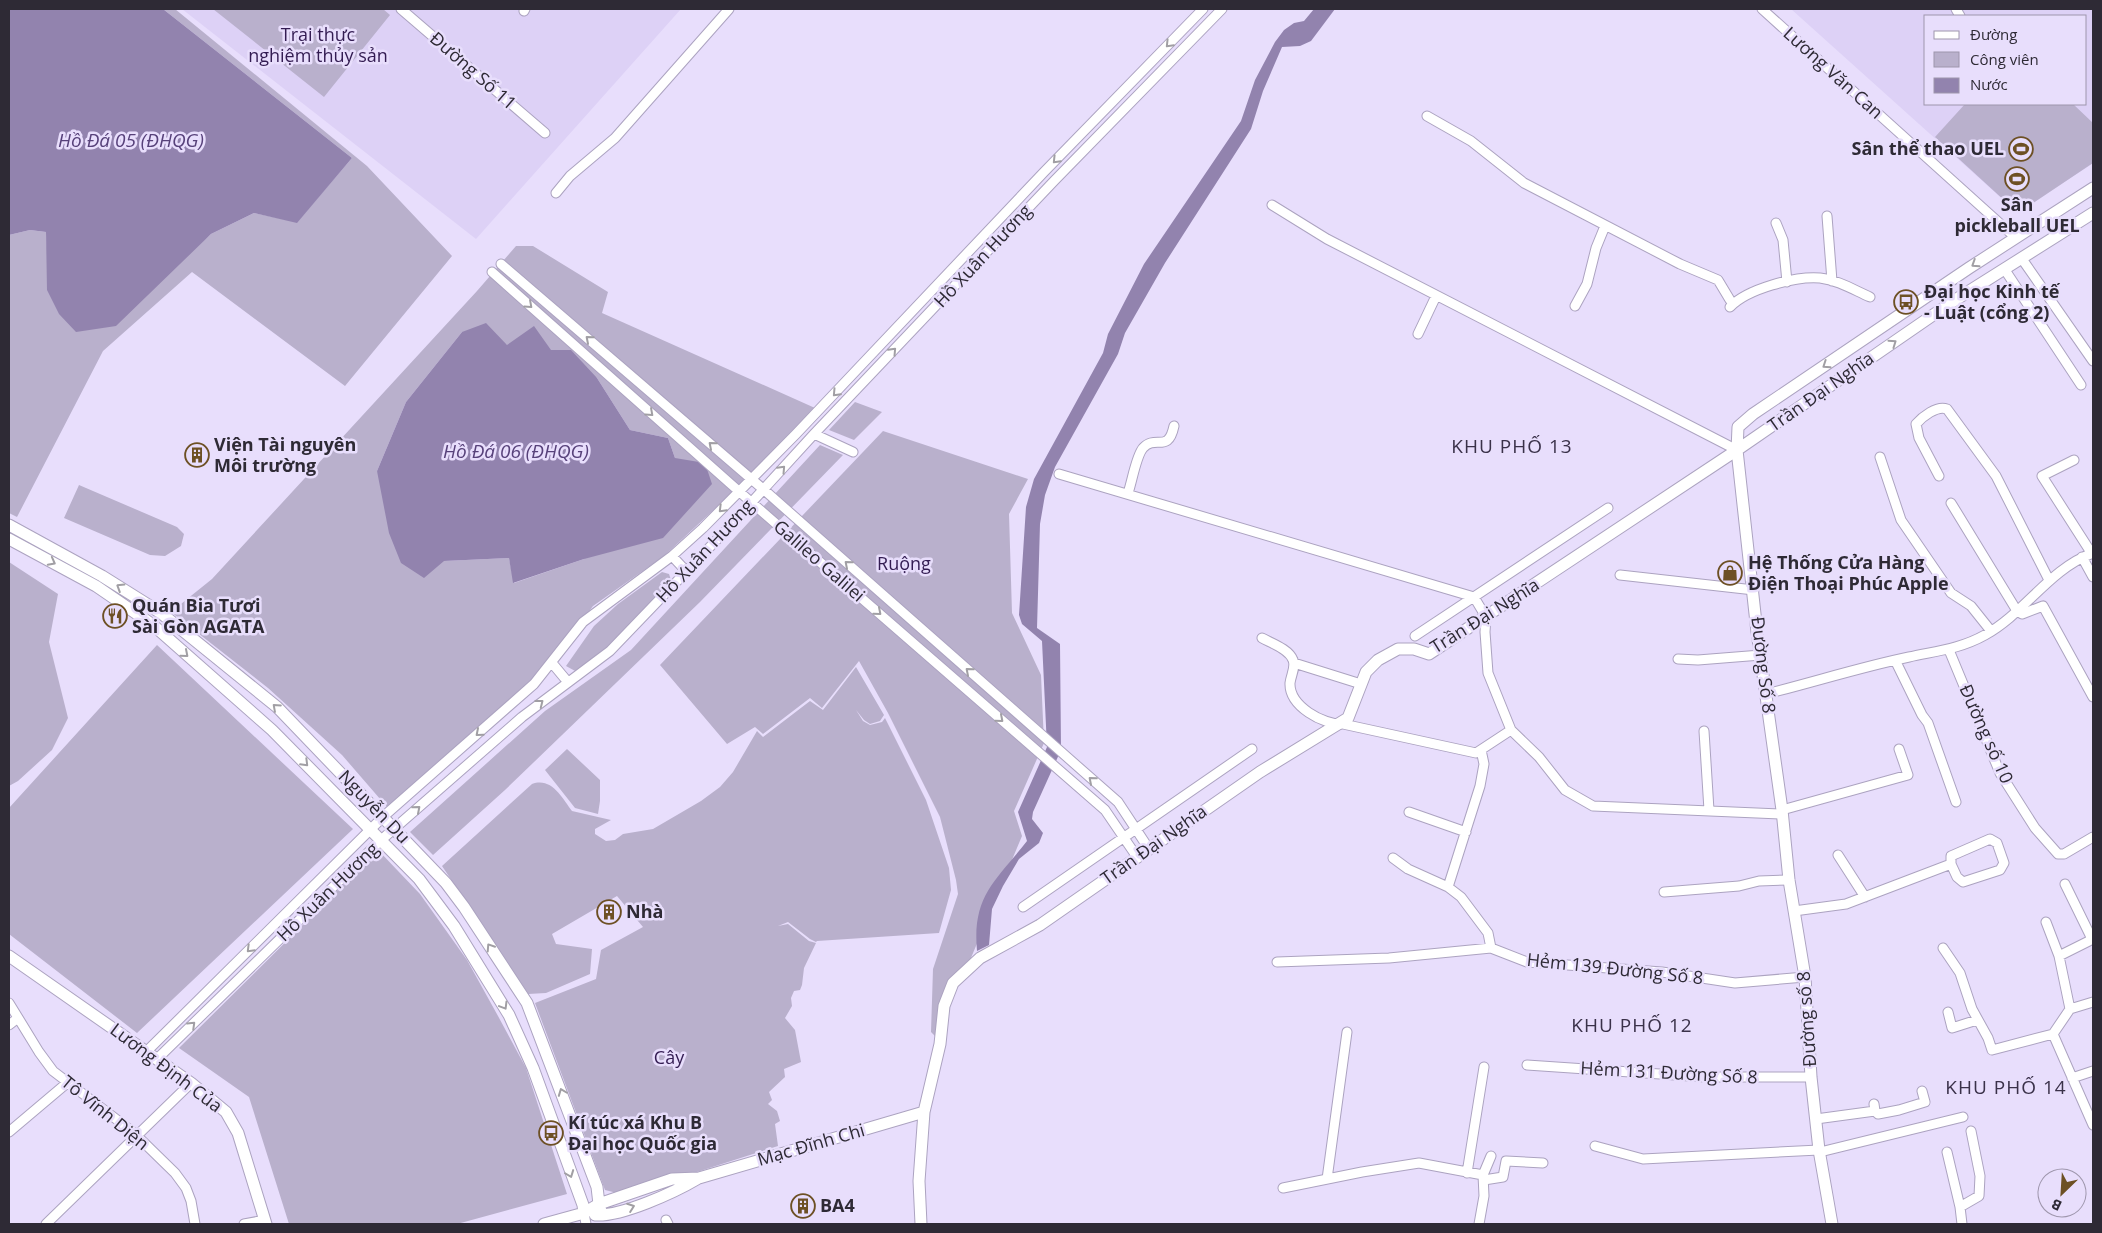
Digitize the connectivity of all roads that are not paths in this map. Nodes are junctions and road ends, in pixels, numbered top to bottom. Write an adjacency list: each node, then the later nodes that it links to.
1 (401, 9): 7 (street, Đường Số 11)
2 (729, 9): 11 (street)
3 (1203, 9): 8 (street, Hồ Xuân Hương, one-way to 8)
4 (1222, 9): 9 (street, Hồ Xuân Hương)
5 (1762, 9): 17 (street, Lương Văn Can)
6 (1427, 116): 16 (street)
7 (545, 133)
8 (1044, 172): 9 (street); 41 (street, Hồ Xuân Hương, one-way to 41)
9 (1054, 181): 34 (street, Hồ Xuân Hương, one-way to 9)
10 (2093, 188): 17 (street, Trần Đại Nghĩa)
11 (556, 193)
12 (1272, 205): 26 (street)
13 (2093, 213): 18 (street, Trần Đại Nghĩa)
14 (1827, 216): 23 (street)
15 (1776, 223): 24 (street)
16 (1605, 226): 24 (street); 28 (street)
17 (2016, 238): 22 (street, Trần Đại Nghĩa, one-way to 22)
18 (2022, 259): 20 (street, Trần Đại Nghĩa); 30 (street)
19 (501, 264): 41 (street, Galileo Galilei, one-way to 19)
20 (2005, 270): 25 (street, Trần Đại Nghĩa); 31 (street)
21 (492, 272): 43 (street, Galileo Galilei, one-way to 43)
22 (1955, 278): 25 (street); 33 (street, Trần Đại Nghĩa, one-way to 33)
23 (1832, 281): 24 (street); 27 (street)
24 (1787, 282)
25 (1964, 294): 35 (street, Trần Đại Nghĩa, one-way to 25)
26 (1436, 296): 29 (street); 35 (street)
27 (1870, 297)
28 (1574, 306)
29 (1418, 334)
30 (2093, 362)
31 (2081, 385)
32 (1174, 426): 44 (street)
33 (1738, 427): 35 (street, Đường Số 8)
34 (814, 434): 36 (street); 42 (street, Hồ Xuân Hương, one-way to 34)
35 (1737, 450): 57 (street, Đường Số 8); 61 (street, Trần Đại Nghĩa)
36 (853, 452)
37 (1880, 458): 63 (street)
38 (2074, 460): 50 (street)
39 (1059, 474): 44 (street)
40 (1939, 476): 56 (street)
41 (752, 479): 42 (street, Galileo Galilei); 43 (street, Hồ Xuân Hương)
42 (763, 489): 45 (street, Hồ Xuân Hương); 82 (street, Galileo Galilei, one-way to 42)
43 (739, 492): 45 (street, Galileo Galilei); 51 (street, Hồ Xuân Hương, one-way to 51)
44 (1128, 493): 58 (street)
45 (751, 502): 53 (street, Hồ Xuân Hương); 84 (street, Galileo Galilei, one-way to 84)
46 (1951, 503): 59 (street)
47 (1608, 508): 58 (street)
48 (9, 524): 60 (street, Nguyễn Du, one-way to 48)
49 (9, 539): 62 (street, Nguyễn Du, one-way to 62)
50 (2092, 553): 52 (street)
51 (672, 556): 53 (street); 70 (street, Hồ Xuân Hương)
52 (2082, 557): 55 (street); 56 (street)
53 (686, 572): 72 (street, Hồ Xuân Hương)
54 (1620, 576): 57 (street)
55 (2093, 577)
56 (2049, 580): 59 (street)
57 (1754, 590): 67 (street, Đường Số 8)
58 (1474, 596): 61 (street); 64 (street)
59 (2017, 611): 63 (street); 75 (street)
60 (163, 615): 62 (street); 88 (street, Nguyễn Du, one-way to 60)
61 (1486, 617): 73 (street, Trần Đại Nghĩa); 77 (street)
62 (153, 625): 91 (street, Nguyễn Du, one-way to 91)
63 (1991, 631): 66 (street)
64 (1415, 636)
65 (1262, 638): 71 (street)
66 (1949, 650): 69 (street); 94 (street, Đường số 10)
67 (1760, 655): 68 (street); 74 (street, Đường Số 8)
68 (1678, 659)
69 (1895, 660): 74 (street); 83 (street)
70 (552, 663): 72 (street); 88 (street, Hồ Xuân Hương, one-way to 88)
71 (1294, 663): 73 (street); 76 (street)
72 (567, 681): 89 (street, Hồ Xuân Hương, one-way to 72)
73 (1361, 684): 76 (street, Trần Đại Nghĩa)
74 (1766, 694): 87 (street, Đường Số 8)
75 (2093, 697)
76 (1336, 725): 81 (street); 96 (street, Trần Đại Nghĩa)
77 (1511, 730): 81 (street); 85 (street)
78 (1704, 731): 85 (street)
79 (1252, 749): 90 (street)
80 (1899, 749): 87 (street)
81 (1481, 750): 92 (street)
82 (1107, 792): 84 (street); 90 (street, Galileo Galilei)
83 (1956, 802)
84 (1097, 803): 93 (street, Galileo Galilei)
85 (1709, 810): 87 (street)
86 (1409, 812): 92 (street)
87 (1782, 812): 103 (street, Đường số 8)
88 (384, 816): 89 (street, Nguyễn Du); 91 (street, Hồ Xuân Hương)
89 (394, 828): 95 (street, Hồ Xuân Hương); 101 (street, Nguyễn Du)
90 (1135, 829): 93 (street); 96 (street, Galileo Galilei)
91 (371, 830): 95 (street, Nguyễn Du); 126 (street, Hồ Xuân Hương, one-way to 126)
92 (1466, 832): 105 (street)
93 (1124, 837): 98 (street, Galileo Galilei); 108 (street)
94 (2093, 837)
95 (380, 841): 102 (street, Nguyễn Du); 127 (street, Hồ Xuân Hương, one-way to 95)
96 (1149, 849): 98 (street, Trần Đại Nghĩa)
97 (1838, 855): 107 (street)
98 (1138, 857): 136 (street, Trần Đại Nghĩa)
99 (1392, 858): 105 (street)
100 (1952, 864): 100 (street); 107 (street)
101 (432, 866): 102 (street); 153 (street, Nguyễn Du, one-way to 101)
102 (419, 879): 154 (street, Nguyễn Du, one-way to 154)
103 (1790, 880): 106 (street); 109 (street, Đường số 8)
104 (2065, 884): 114 (street)
105 (1448, 887): 111 (street)
106 (1664, 892)
107 (1865, 897): 109 (street)
108 (1023, 906)
109 (1794, 911): 116 (street, Đường số 8)
110 (2046, 922): 114 (street)
111 (1491, 948): 115 (street, Hẻm 139 Đường Số 8); 116 (street, Hẻm 139 Đường Số 8)
112 (1943, 948): 122 (street)
113 (9, 956): 126 (street, Lương Định Của)
114 (2059, 956): 119 (street)
115 (1277, 962)
116 (1805, 977): 131 (street, Đường số 8)
117 (2093, 1002): 119 (street)
118 (9, 1003): 121 (street, Tô Vĩnh Diện)
119 (2070, 1009): 125 (street)
120 (1948, 1012): 122 (street)
121 (18, 1018): 123 (street); 133 (street, Tô Vĩnh Diện)
122 (1977, 1020): 125 (street)
123 (9, 1025)
124 (1347, 1032): 150 (street)
125 (2053, 1034): 132 (street)
126 (146, 1052): 127 (street, Lương Định Của)
127 (157, 1059): 134 (street, Lương Định Của)
128 (1527, 1065): 131 (street, Hẻm 131 Đường Số 8)
129 (1484, 1067): 148 (street)
130 (2093, 1071): 132 (street)
131 (1811, 1078): 138 (street, Đường số 8)
132 (2072, 1078): 139 (street)
133 (67, 1083): 141 (street); 142 (street, Tô Vĩnh Diện)
134 (191, 1083): 142 (street); 155 (street, Lương Định Của)
135 (1922, 1092): 138 (street)
136 (924, 1112): 153 (street, Mạc Đĩnh Chi); 160 (street, Trần Đại Nghĩa)
137 (1963, 1117): 144 (street)
138 (1816, 1119): 144 (street, Đường số 8)
139 (2092, 1121)
140 (1970, 1131): 152 (street)
141 (9, 1132)
142 (137, 1136): 156 (street); 157 (street, Tô Vĩnh Diện)
143 (1595, 1146): 144 (street)
144 (1820, 1151): 162 (street, Đường số 8)
145 (1947, 1152): 152 (street)
146 (1491, 1156): 149 (street)
147 (1543, 1163): 149 (street)
148 (1467, 1172): 149 (street); 150 (street)
149 (1484, 1178): 161 (street)
150 (1327, 1179): 151 (street)
151 (1283, 1188)
152 (1960, 1207): 163 (street)
153 (602, 1215): 154 (street, Mạc Đĩnh Chi)
154 (585, 1219): 159 (street, Mạc Đĩnh Chi)
155 (266, 1222): 158 (street)
156 (46, 1224)
157 (195, 1224)
158 (244, 1224)
159 (544, 1224)
160 (921, 1224)
161 (1479, 1224)
162 (1832, 1224)
163 (1962, 1224)

